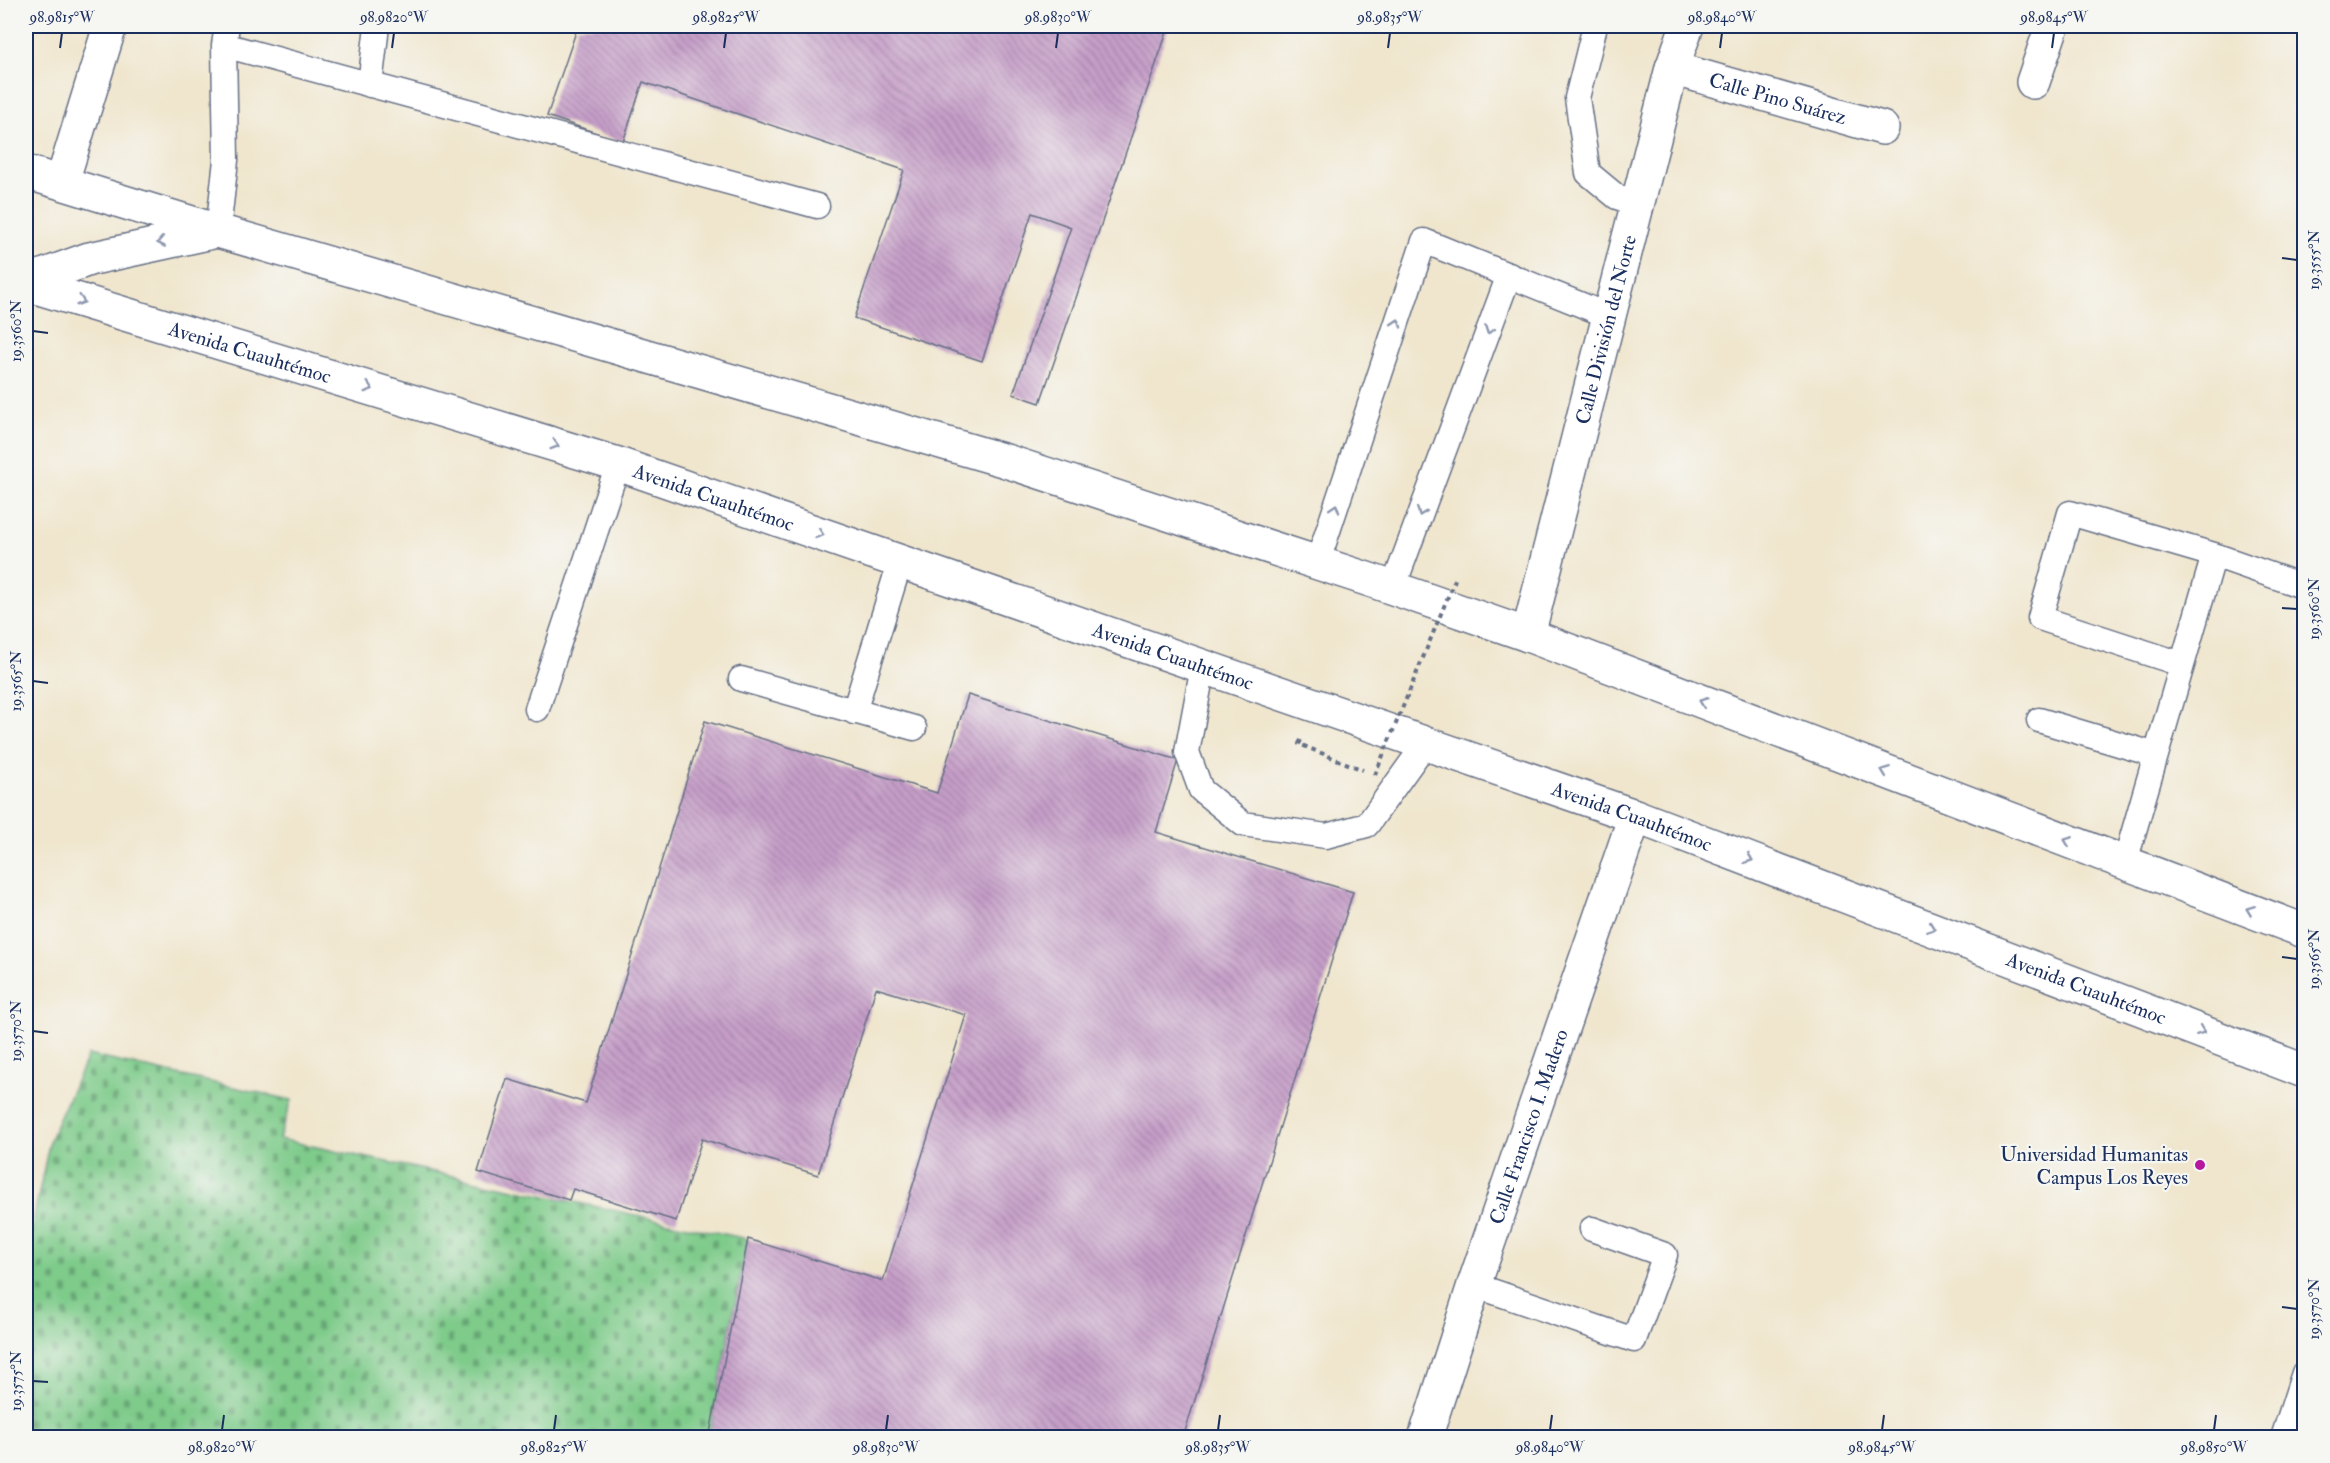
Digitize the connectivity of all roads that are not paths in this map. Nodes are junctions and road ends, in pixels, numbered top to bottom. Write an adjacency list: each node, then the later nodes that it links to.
1 (110, 26): 12 (main road)
2 (377, 26): 9 (lane)
3 (1595, 26): 13 (lane)
4 (1687, 26): 7 (main road, Calle División del Norte)
5 (2052, 26): 8 (main road)
6 (226, 35): 9 (lane); 15 (lane)
7 (1672, 68): 10 (main road, Calle Pino Suárez); 13 (main road, Calle División del Norte)
8 (2033, 82)
9 (370, 85): 14 (lane)
10 (1882, 128)
11 (26, 172): 12 (main road)
12 (62, 183): 15 (main road)
13 (1637, 204): 18 (main road, Calle División del Norte)
14 (818, 206)
15 (218, 231): 17 (main road, one-way to 17); 22 (main road)
16 (1509, 275): 18 (lane); 22 (lane, one-way to 16); 24 (lane, one-way to 24)
17 (26, 283): 19 (main road, Avenida Cuauhtémoc, one-way to 19)
18 (1609, 316): 25 (main road, Calle División del Norte)
19 (618, 464): 21 (main road, Avenida Cuauhtémoc, one-way to 21); 29 (lane)
20 (2214, 555): 23 (lane); 26 (lane); 26 (lane)
21 (900, 562): 27 (main road, Avenida Cuauhtémoc); 30 (lane)
22 (1317, 564): 24 (main road)
23 (2302, 586)
24 (1393, 588): 25 (main road)
25 (1528, 635): 36 (main road, one-way to 25)
26 (2181, 664): 34 (lane)
27 (1203, 667): 33 (main road, Avenida Cuauhtémoc); 33 (lane)
28 (741, 679): 30 (lane)
29 (537, 709)
30 (854, 712): 32 (lane)
31 (2039, 720): 34 (lane)
32 (914, 728)
33 (1425, 744): 35 (main road, Avenida Cuauhtémoc)
34 (2156, 755): 36 (lane)
35 (1635, 816): 38 (main road, Avenida Cuauhtémoc, one-way to 38); 40 (main road, Calle Francisco I. Madero)
36 (2125, 862): 37 (main road, one-way to 36)
37 (2304, 931)
38 (2304, 1071)
39 (1592, 1229): 40 (lane)
40 (1474, 1285): 42 (main road, Calle Francisco I. Madero)
41 (2304, 1373): 43 (lane)
42 (1425, 1437)
43 (2283, 1437)

